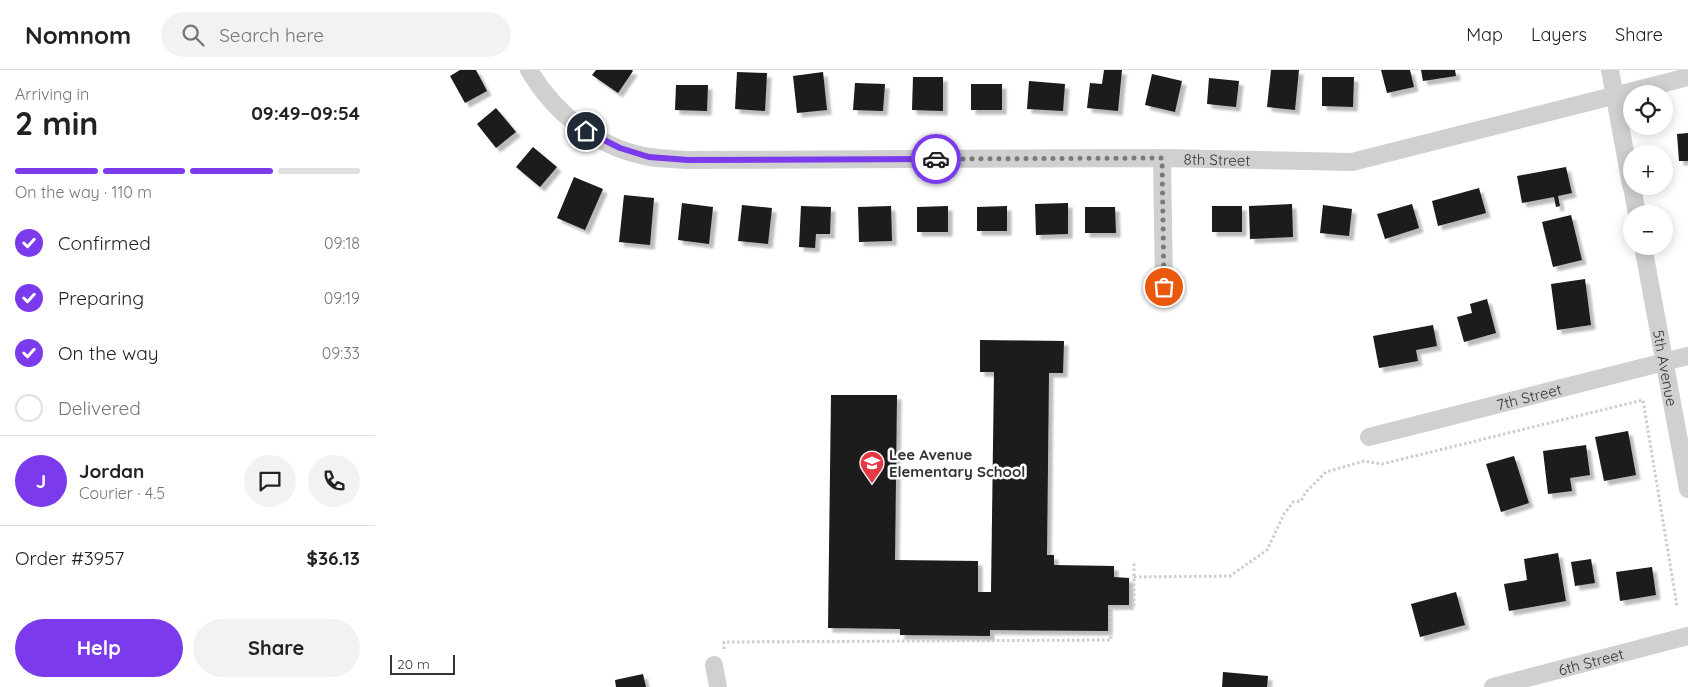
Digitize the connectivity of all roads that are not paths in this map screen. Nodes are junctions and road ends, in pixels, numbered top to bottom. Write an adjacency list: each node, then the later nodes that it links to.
1 (529, 70): 6 (street, 8th Street)
2 (1610, 70): 4 (street)
3 (1688, 76): 4 (street, 8th Street)
4 (1614, 95): 5 (street); 6 (street, 8th Street)
5 (1623, 145)
6 (1162, 158): 8 (street)
7 (1645, 255): 10 (street, 5th Avenue)
8 (1164, 287)
9 (1688, 356): 10 (street, 7th Street)
10 (1664, 362): 11 (street, 7th Street); 12 (street, 5th Avenue)
11 (1369, 437)
12 (1688, 489)
13 (1688, 636): 16 (street, 6th Street)
14 (714, 665): 15 (street)
15 (718, 687)
16 (1493, 687)

